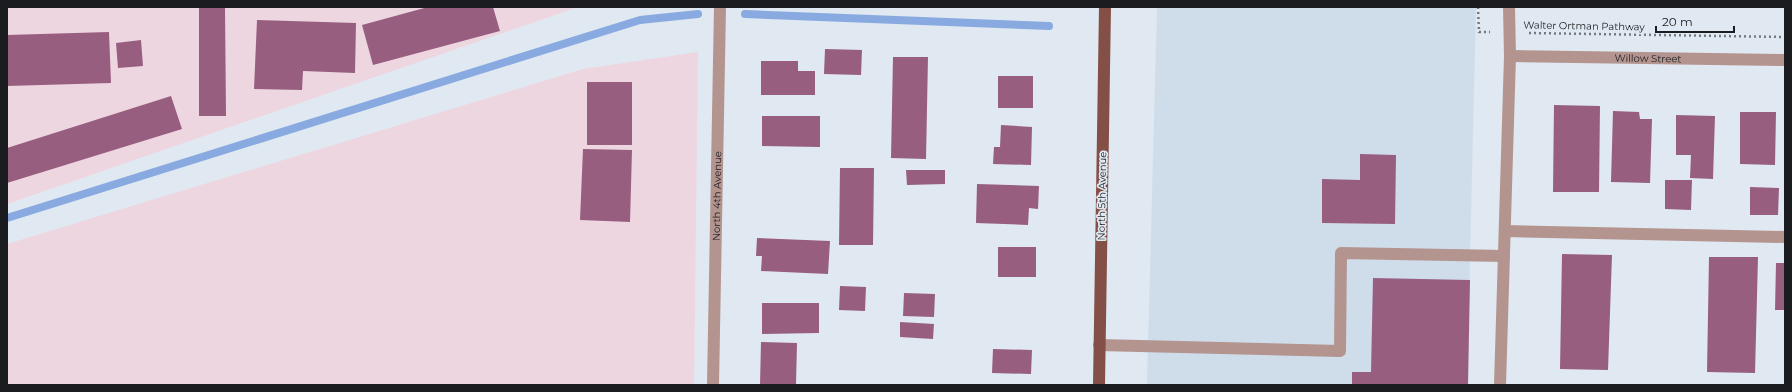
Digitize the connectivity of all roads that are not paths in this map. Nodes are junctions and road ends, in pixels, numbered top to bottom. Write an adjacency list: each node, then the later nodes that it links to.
1 (720, 7): 10 (street, North 4th Avenue)
2 (1105, 7): 9 (main road, North 5th Avenue)
3 (1509, 7): 4 (street)
4 (1510, 56): 5 (street, Willow Street); 6 (street)
5 (1785, 60)
6 (1505, 231): 7 (street); 8 (street)
7 (1785, 237)
8 (1504, 256): 9 (street); 12 (street)
9 (1099, 345): 11 (main road, North 5th Avenue)
10 (713, 385)
11 (1099, 385)
12 (1500, 385)

